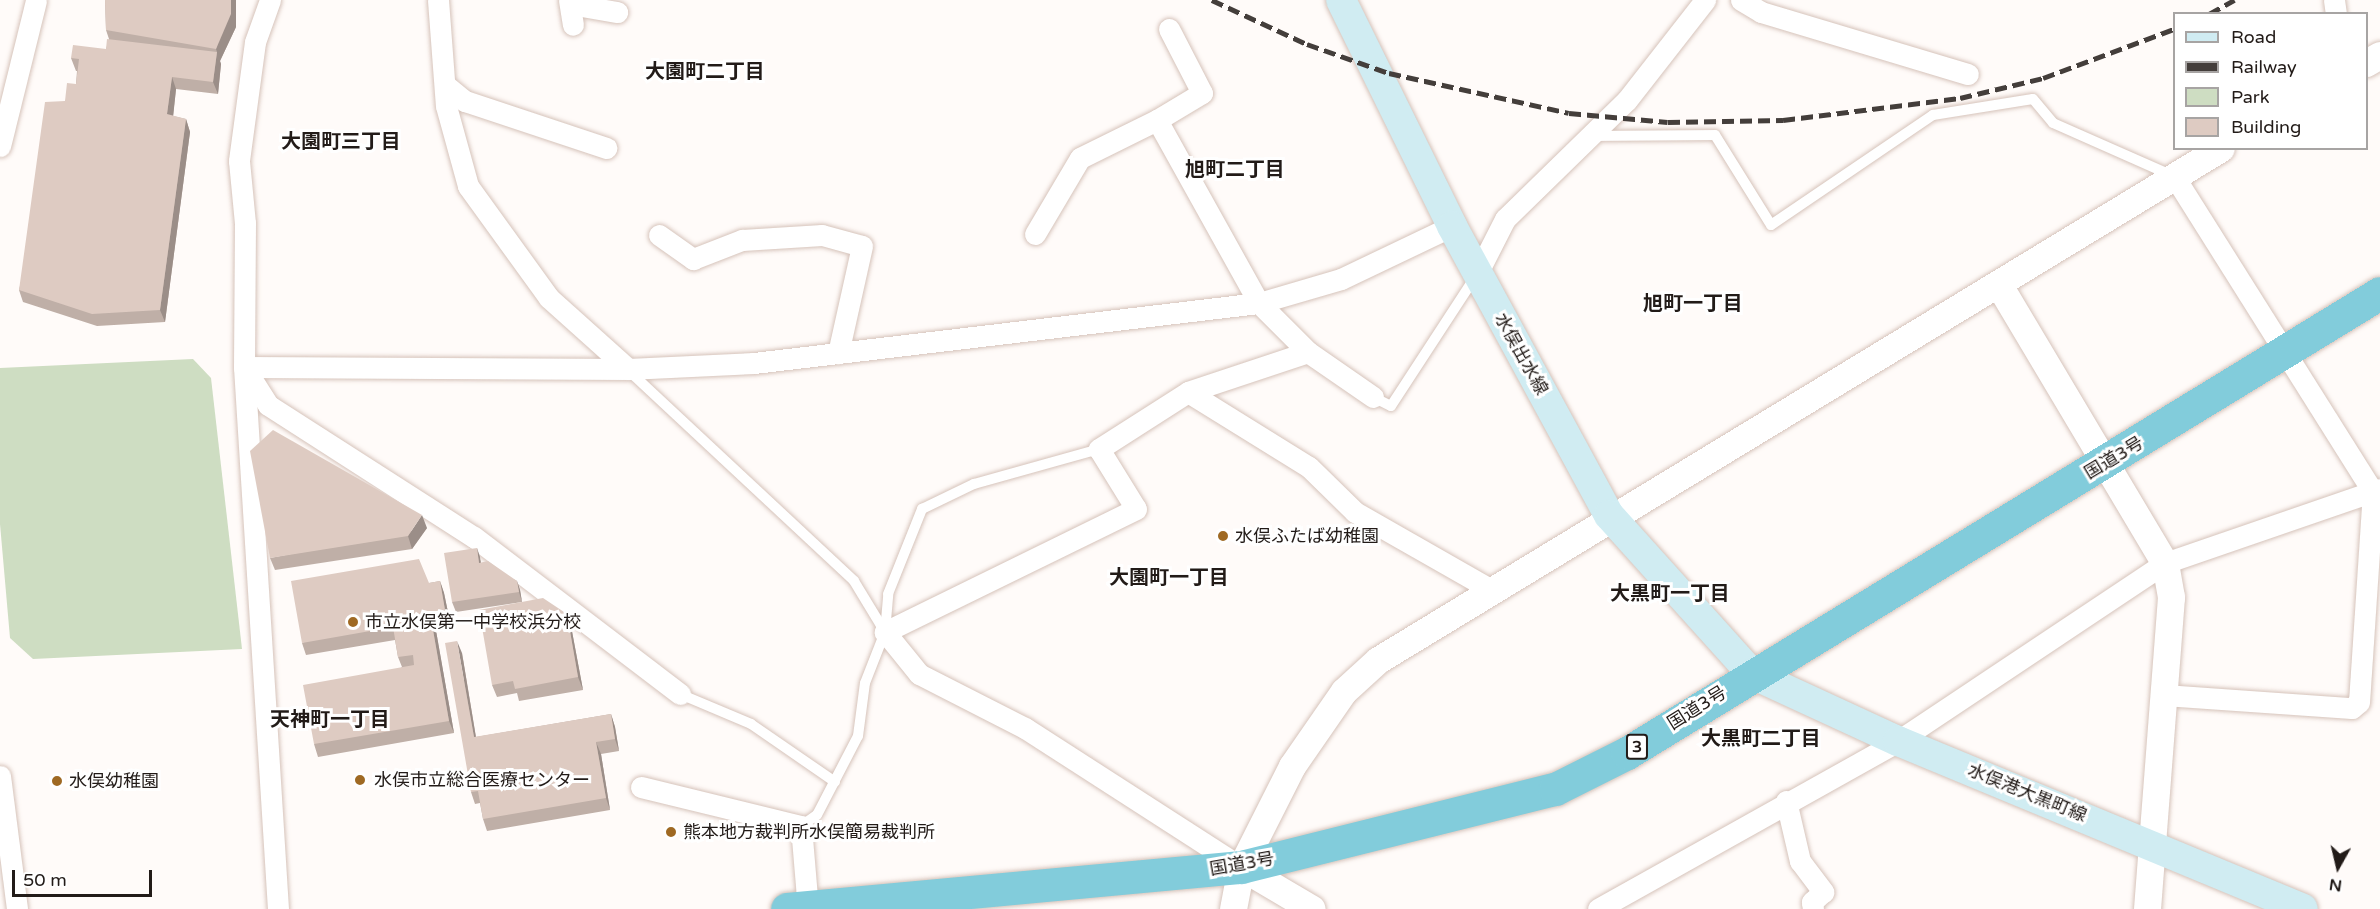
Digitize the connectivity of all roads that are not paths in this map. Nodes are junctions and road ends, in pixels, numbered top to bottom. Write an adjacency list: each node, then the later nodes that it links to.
1 (36, 0): 14 (street)
2 (270, 0): 28 (street)
3 (438, 0): 11 (street)
4 (1341, 0): 18 (main road, 水俣出水線)
5 (1705, 0): 13 (street)
6 (1741, 0): 10 (street)
7 (571, 9): 8 (street)
8 (617, 12)
9 (1169, 29): 12 (street)
10 (1968, 74)
11 (445, 85): 15 (street); 29 (street)
12 (1157, 120): 19 (street); 24 (street)
13 (1587, 136): 17 (lane); 21 (street)
14 (0, 146)
15 (606, 148)
16 (2218, 150): 17 (street)
17 (2174, 176): 22 (street); 26 (street)
18 (1452, 226): 21 (main road, 水俣出水線); 24 (street)
19 (1035, 234)
20 (659, 235): 27 (street)
21 (1478, 274): 31 (lane); 35 (main road, 水俣出水線)
22 (1999, 285): 33 (street); 35 (street)
23 (2380, 293): 26 (highway, 国道3号 / 3)
24 (1259, 303): 25 (street); 27 (street)
25 (1308, 352): 30 (street); 31 (street)
26 (2288, 352): 33 (highway, 国道3号 / 3); 34 (street)
27 (838, 353): 29 (street)
28 (244, 367): 29 (street); 40 (street); 52 (street)
29 (628, 369): 38 (lane)
30 (1188, 392): 32 (street); 37 (street)
31 (1373, 397)
32 (1100, 449): 38 (lane); 38 (street)
33 (2104, 464): 36 (street); 39 (highway, 国道3号 / 3)
34 (2378, 491): 36 (street); 41 (street)
35 (1609, 515): 37 (street); 39 (main road, 水俣出水線)
36 (2165, 563): 41 (street); 42 (street)
37 (1490, 589): 49 (street)
38 (885, 632): 44 (lane); 49 (street)
39 (1752, 674): 42 (main road, 水俣港大黒町線); 49 (highway, 国道3号 / 3)
40 (680, 694): 44 (lane)
41 (2164, 695): 48 (street)
42 (1898, 741): 46 (street); 48 (main road, 水俣港大黒町線)
43 (0, 776): 51 (street)
44 (835, 782): 47 (lane)
45 (641, 787): 47 (street)
46 (1786, 801): 55 (street); 56 (street)
47 (801, 826): 50 (street)
48 (2154, 844): 57 (street); 58 (main road, 水俣港大黒町線)
49 (1241, 867): 50 (highway, 国道3号 / 3); 53 (street); 54 (street)
50 (801, 908)
51 (17, 909)
52 (278, 909)
53 (1233, 909)
54 (1312, 909)
55 (1598, 909)
56 (1813, 909)
57 (2147, 909)
58 (2303, 909)

